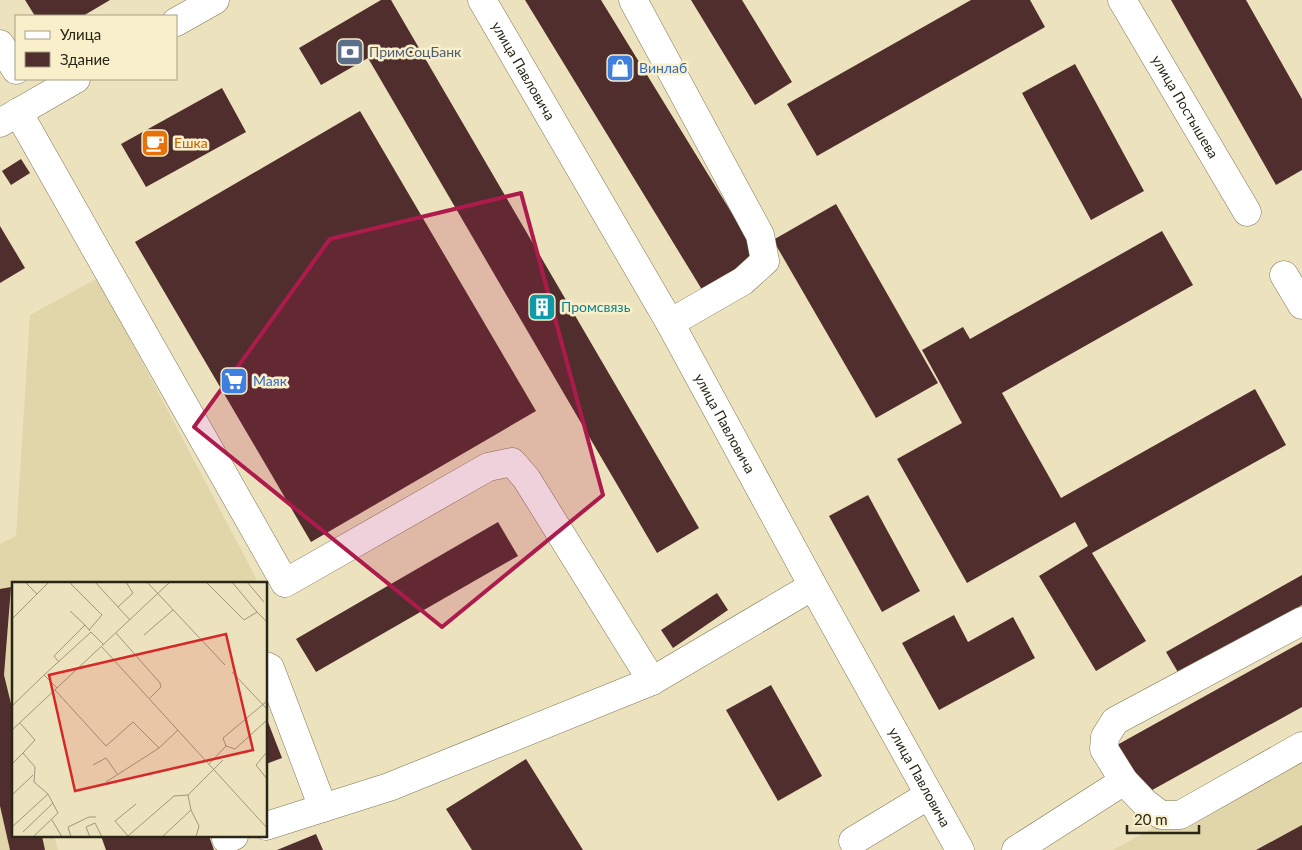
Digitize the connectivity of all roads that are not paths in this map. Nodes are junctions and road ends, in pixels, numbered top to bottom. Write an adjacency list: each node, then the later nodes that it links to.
1 (215, 0): 5 (street)
2 (482, 0): 14 (street, улица Павловича)
3 (633, 0): 14 (street)
4 (1122, 0): 11 (street, улица Постышева)
5 (178, 21)
6 (0, 44): 7 (street)
7 (15, 68)
8 (22, 80): 10 (street)
9 (74, 80): 10 (street)
10 (18, 112): 18 (street)
11 (1247, 212)
12 (1284, 275): 13 (street)
13 (1302, 305)
14 (670, 323): 15 (street, улица Павловича)
15 (813, 586): 18 (street); 21 (street, улица Павловича)
16 (1302, 621): 20 (street)
17 (268, 667): 22 (street)
18 (652, 681): 22 (street)
19 (1302, 746): 20 (street)
20 (1124, 781): 26 (street)
21 (929, 795): 24 (street); 25 (street, улица Павловича)
22 (323, 808): 23 (street)
23 (268, 825)
24 (853, 841)
25 (960, 850)
26 (1016, 850)

